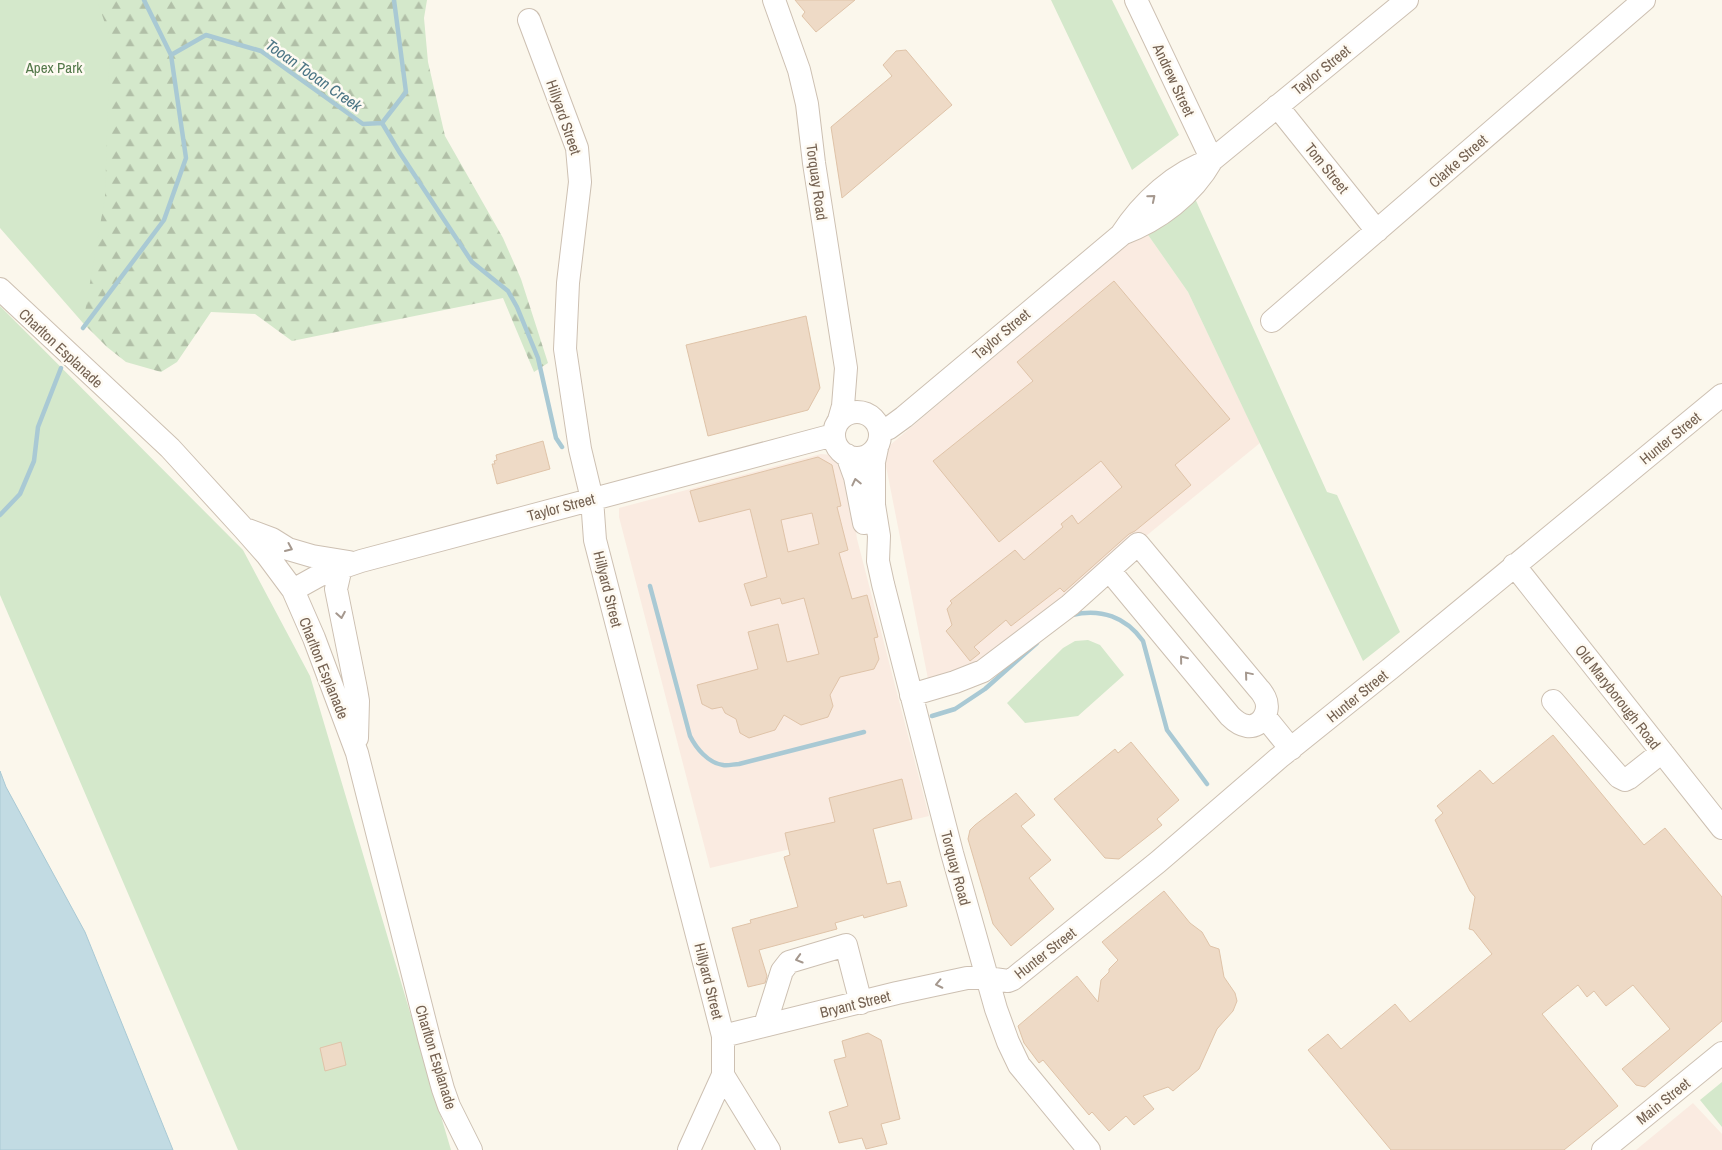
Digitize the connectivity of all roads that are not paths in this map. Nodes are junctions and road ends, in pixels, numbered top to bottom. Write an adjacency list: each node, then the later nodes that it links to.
1 (774, 0): 11 (street, Torquay Road)
2 (1136, 0): 7 (street, Andrew Street)
3 (1407, 0): 6 (street, Taylor Street)
4 (1644, 0): 8 (street, Clarke Street)
5 (529, 20): 15 (street, Hillyard Street)
6 (1277, 106): 7 (street, Taylor Street); 8 (street, Tom Street)
7 (1212, 160): 13 (street, Taylor Street)
8 (1377, 231): 10 (street, Clarke Street)
9 (0, 290): 16 (street, Charlton Esplanade)
10 (1272, 321)
11 (846, 368): 13 (street, Torquay Road); 14 (street, Torquay Road)
12 (1722, 395): 19 (street, Hunter Street)
13 (875, 431): 14 (street); 14 (street); 17 (street, Torquay Road)
14 (840, 438): 15 (street, Taylor Street); 17 (street, Torquay Road, one-way to 14)
15 (592, 499): 18 (street, Taylor Street); 32 (street, Hillyard Street)
16 (244, 529): 18 (street, one-way to 18); 21 (street, Charlton Esplanade)
17 (878, 561): 22 (street, Torquay Road)
18 (347, 565): 21 (street, Taylor Street); 26 (street, one-way to 26)
19 (1514, 565): 25 (street, Old Maryborough Road); 27 (street, Hunter Street)
20 (1109, 570): 22 (street); 24 (street, one-way to 20); 24 (street, one-way to 20)
21 (293, 590): 26 (street, Charlton Esplanade)
22 (911, 695): 29 (street, Torquay Road)
23 (1554, 700): 25 (street)
24 (1259, 722): 27 (street)
25 (1662, 752): 28 (street, Old Maryborough Road)
26 (357, 753): 35 (street, Charlton Esplanade)
27 (1286, 753): 29 (street, Hunter Street)
28 (1722, 828)
29 (987, 978): 30 (street, Bryant Street, one-way to 30); 38 (street, Torquay Road)
30 (860, 1003): 31 (street, Bryant Street); 31 (street, one-way to 31)
31 (765, 1025): 32 (street, Bryant Street)
32 (723, 1036): 34 (street, Hillyard Street)
33 (1722, 1053): 39 (street, Main Street)
34 (723, 1076): 36 (street, Hillyard Street); 37 (street)
35 (471, 1150)
36 (689, 1150)
37 (769, 1150)
38 (1089, 1150)
39 (1604, 1150)

